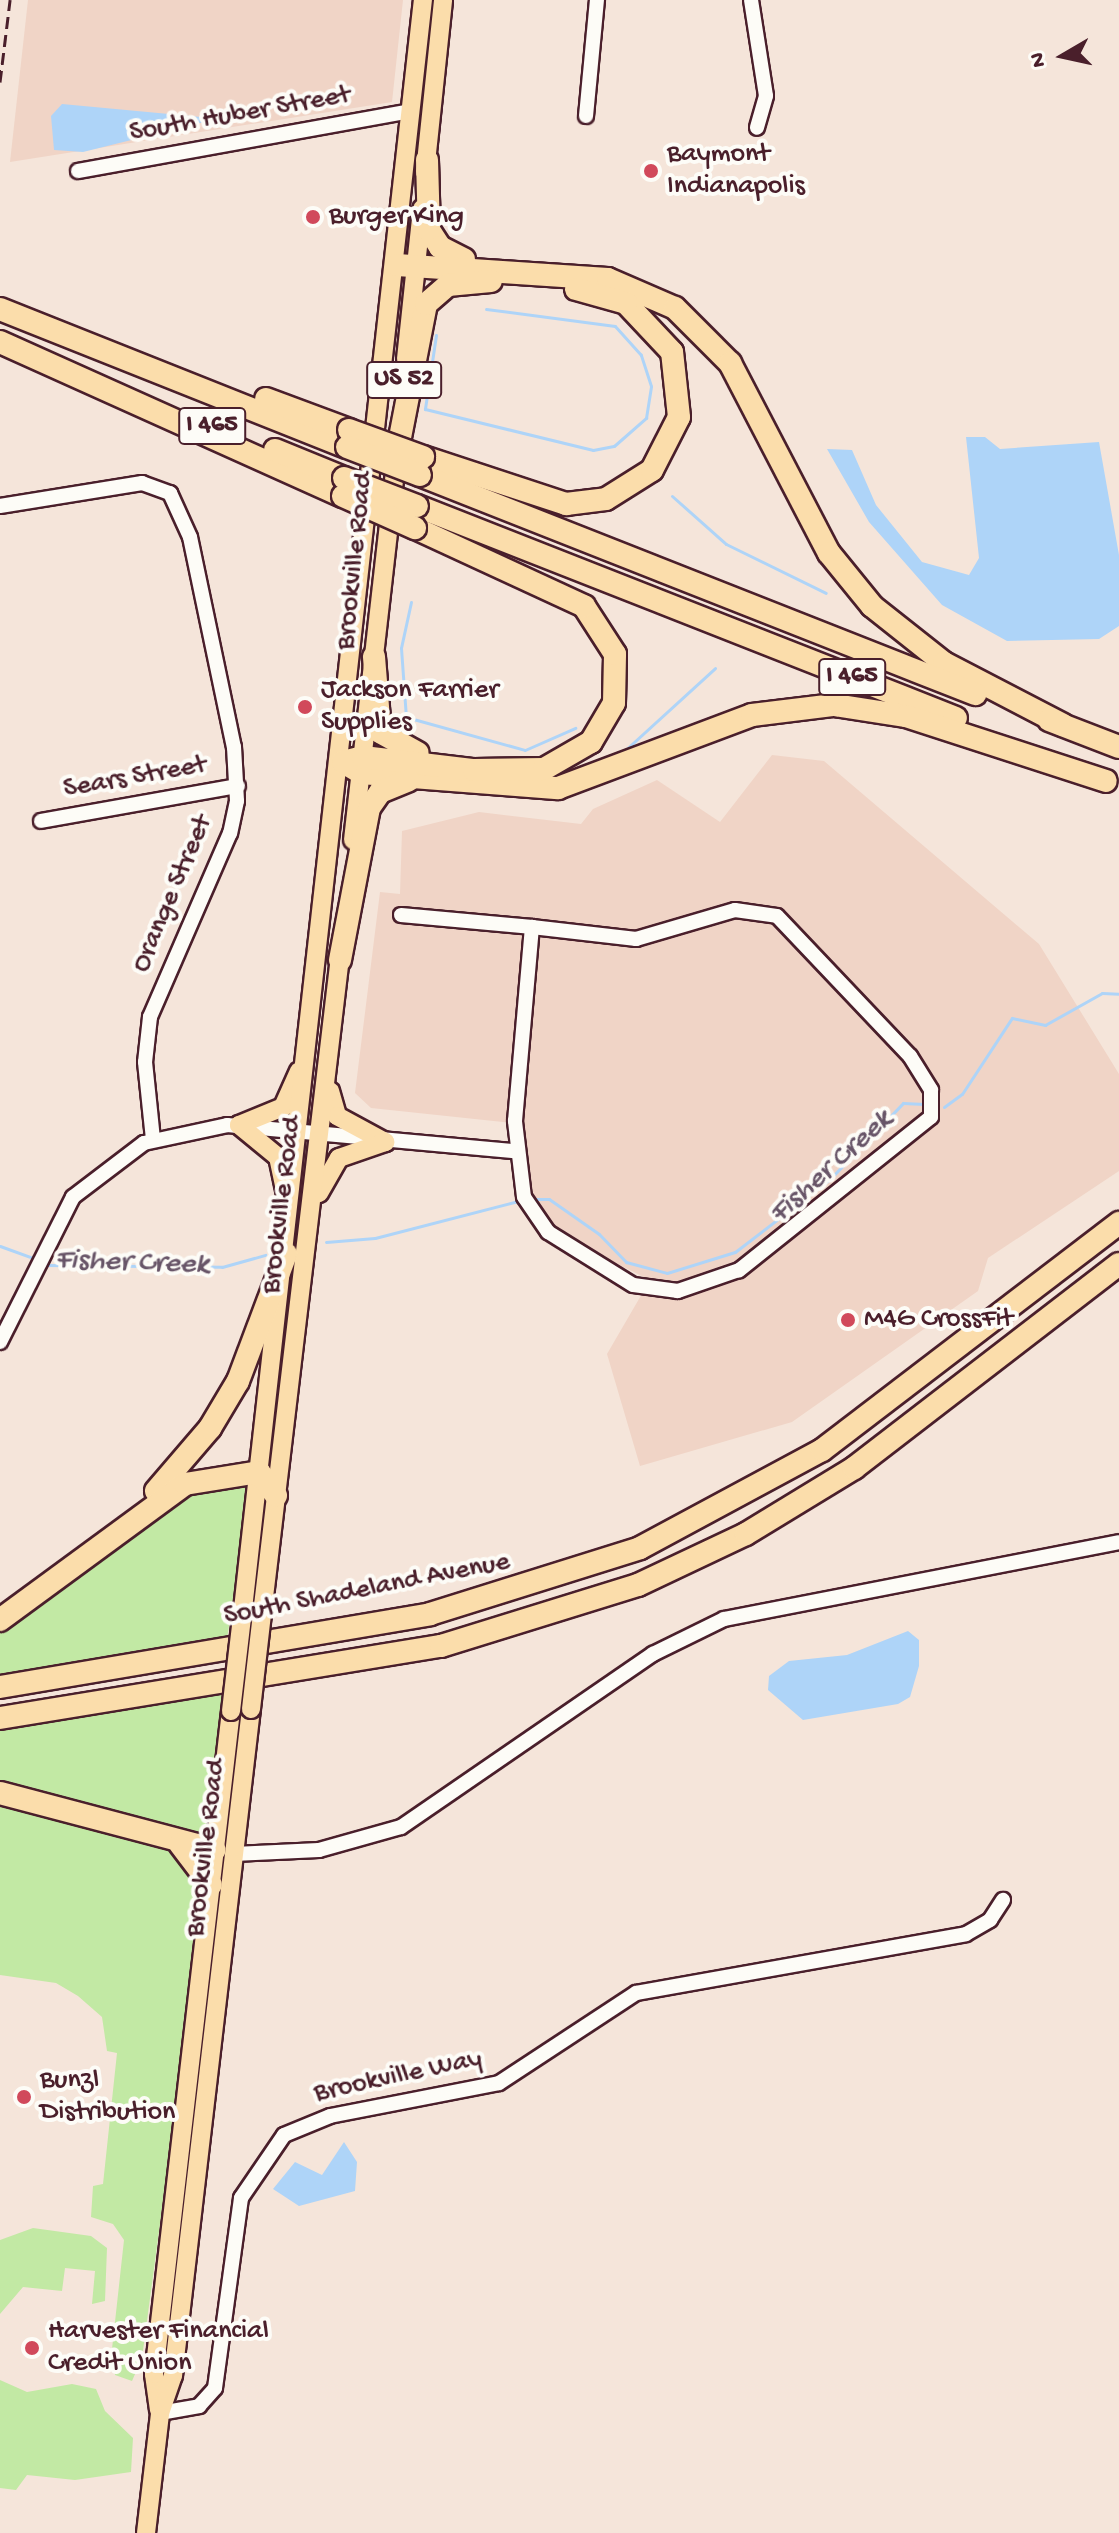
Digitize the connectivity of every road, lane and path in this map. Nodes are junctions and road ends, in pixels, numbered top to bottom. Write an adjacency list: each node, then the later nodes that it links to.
1 (423, 0): 5 (main road, Brookville Road / US 52)
2 (443, 0): 8 (main road, Brookville Road / US 52)
3 (597, 0): 6 (street)
4 (751, 0): 7 (street)
5 (412, 111): 9 (street, South Huber Street); 10 (main road, Brookville Road / US 52)
6 (586, 116)
7 (757, 128)
8 (427, 160): 10 (main road, Brookville Road / US 52); 11 (highway)
9 (78, 171)
10 (409, 266): 11 (highway); 14 (main road, Brookville Road / US 52); 21 (main road, Brookville Road)
11 (498, 274): 14 (highway); 15 (highway); 19 (highway)
12 (3, 310): 15 (highway, I 465, bridge)
13 (2, 343): 17 (highway, I 465, bridge)
14 (397, 453): 18 (main road, Brookville Road / US 52)
15 (422, 466): 19 (highway, I 465)
16 (0, 506): 25 (street, Orange Street)
17 (416, 517): 22 (highway, US 52); 24 (highway, I 465)
18 (374, 657): 21 (main road, Brookville Road); 22 (highway, US 52)
19 (1063, 725): 20 (highway, I 465)
20 (1119, 747)
21 (356, 764): 22 (highway); 23 (highway); 29 (main road, Brookville Road); 30 (main road, Brookville Road)
22 (517, 772)
23 (418, 779): 24 (highway); 29 (highway)
24 (1112, 783)
25 (238, 786): 26 (street, Sears Street); 34 (street, Orange Street)
26 (41, 821)
27 (401, 915): 28 (street)
28 (532, 927): 36 (street); 36 (street)
29 (340, 960): 31 (main road, Brookville Road)
30 (311, 1035): 32 (main road); 33 (main road, Brookville Road)
31 (328, 1062): 33 (main road, Brookville Road); 35 (main road)
32 (239, 1125): 33 (street); 34 (street); 37 (main road)
33 (309, 1135): 35 (street); 37 (main road, Brookville Road); 38 (main road, Brookville Road)
34 (153, 1140): 42 (street)
35 (385, 1142): 36 (street); 38 (main road)
36 (515, 1151)
37 (291, 1209): 40 (main road, Brookville Road)
38 (310, 1216): 44 (main road, Brookville Road)
39 (1119, 1223): 48 (highway, South Shadeland Avenue)
40 (286, 1254): 43 (main road, Brookville Road); 45 (highway)
41 (1119, 1264): 49 (highway)
42 (0, 1342)
43 (259, 1472): 44 (highway); 45 (highway); 52 (main road, Brookville Road, bridge)
44 (276, 1495): 52 (main road, Brookville Road, bridge)
45 (122, 1526): 47 (highway)
46 (1119, 1542): 52 (street)
47 (0, 1620)
48 (0, 1687)
49 (0, 1718)
50 (0, 1793): 51 (highway)
51 (172, 1839): 52 (highway); 53 (highway)
52 (224, 1852): 53 (main road, Brookville Road); 55 (main road, Brookville Road)
53 (211, 1885): 55 (main road, Brookville Road)
54 (1003, 1900): 55 (street, Brookville Way)
55 (160, 2413): 56 (main road, Brookville Road)
56 (146, 2533)

